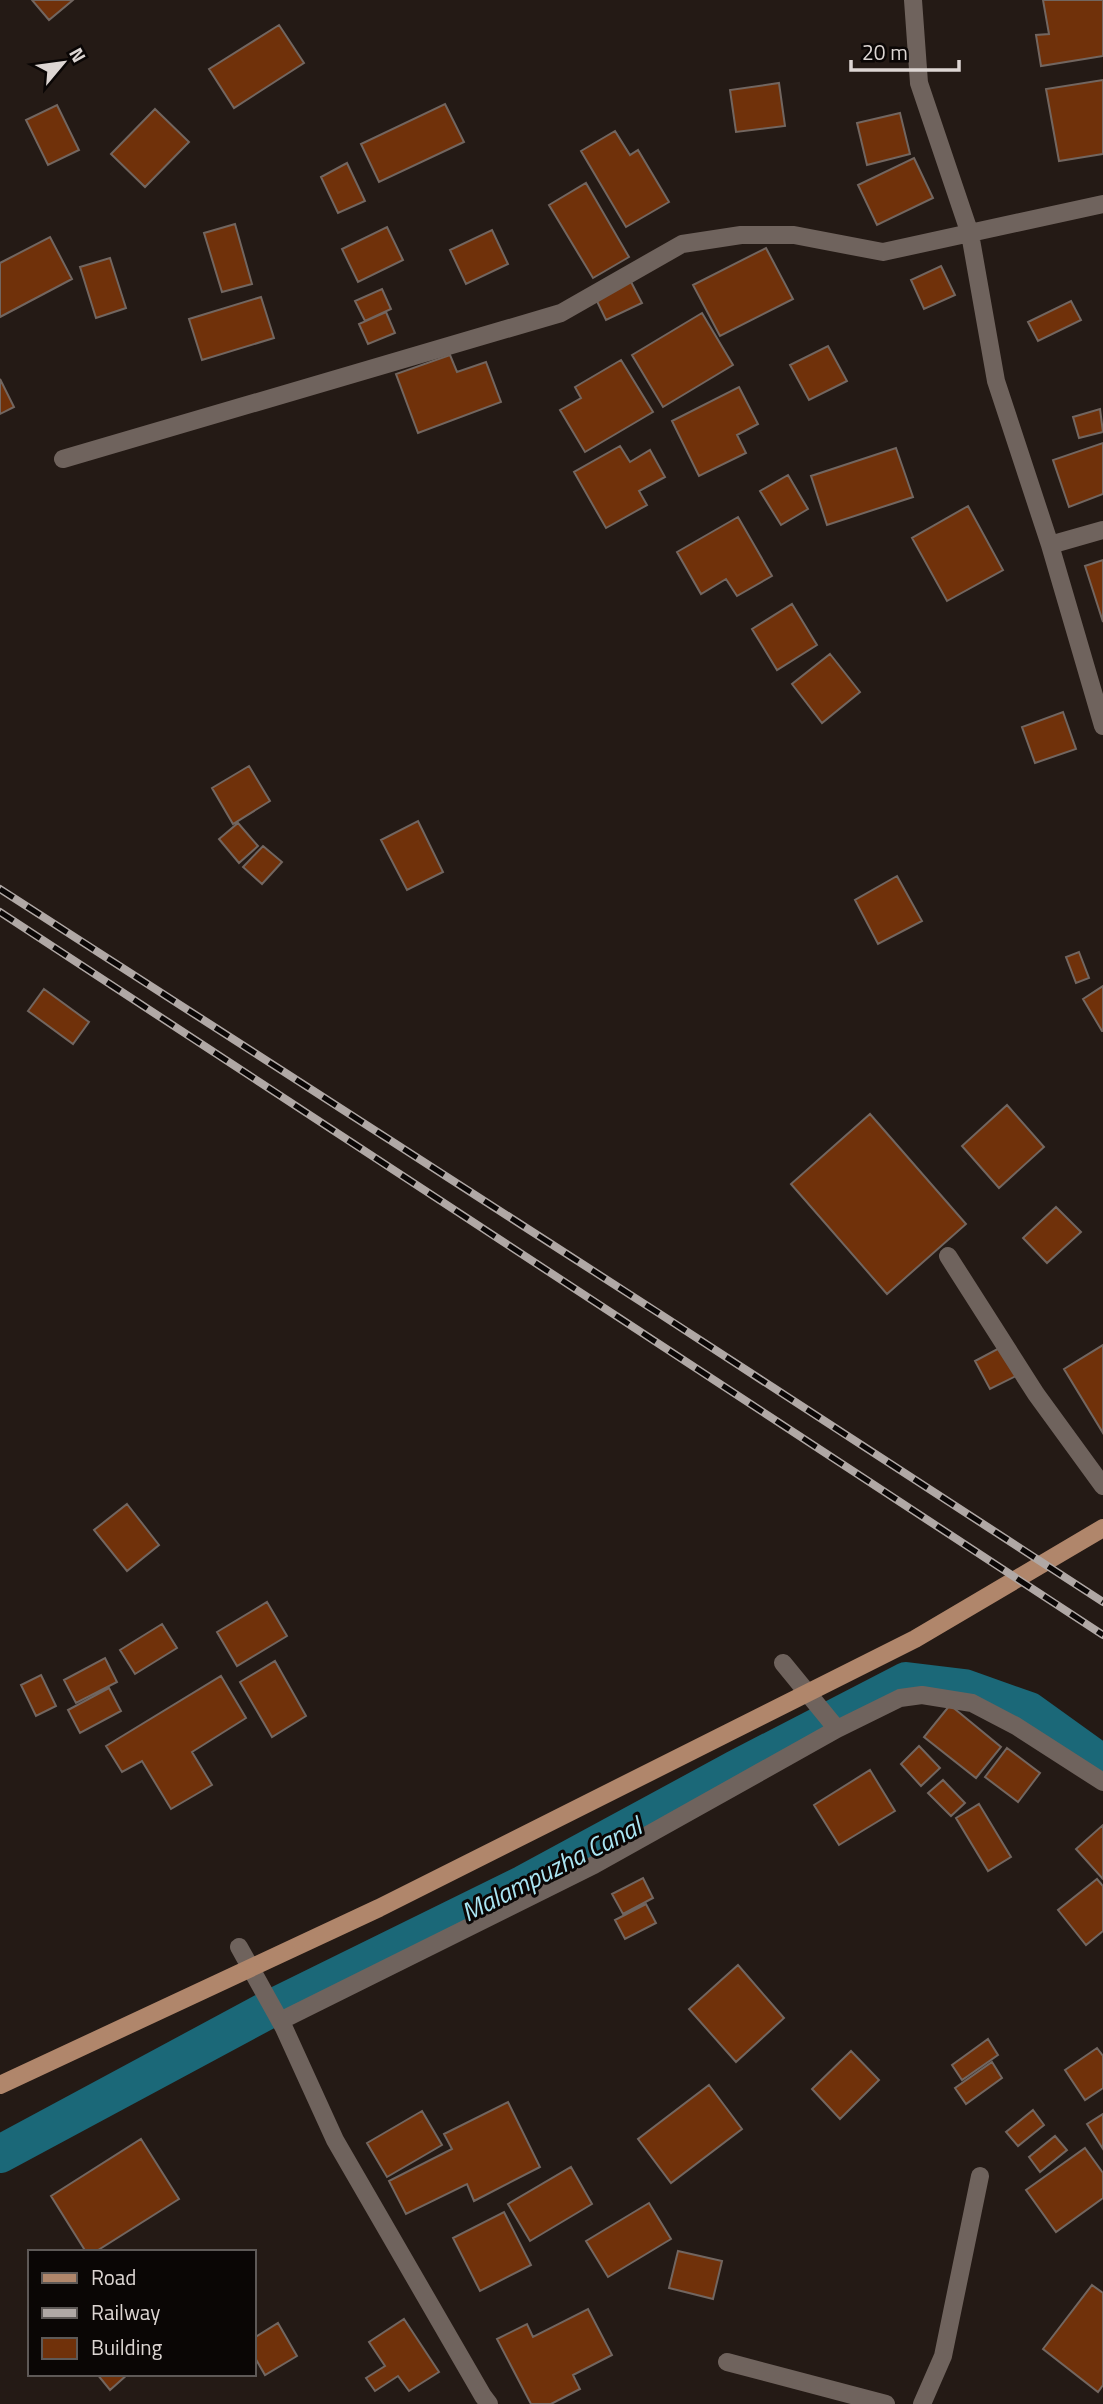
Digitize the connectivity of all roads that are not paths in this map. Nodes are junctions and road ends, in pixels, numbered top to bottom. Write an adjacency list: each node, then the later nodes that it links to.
1 (913, 0): 3 (street)
2 (1103, 205): 3 (street)
3 (970, 234): 4 (street); 6 (street)
4 (63, 459)
5 (1103, 530): 6 (street)
6 (1050, 545): 7 (street)
7 (1103, 726)
8 (948, 1256): 9 (street)
9 (1103, 1486)
10 (1103, 1528): 16 (main road)
11 (786, 1667): 12 (street)
12 (837, 1729): 13 (street); 15 (street)
13 (1103, 1782)
14 (239, 1947): 15 (street)
15 (282, 2024): 19 (street)
16 (0, 2085)
17 (980, 2176): 21 (street)
18 (727, 2362): 20 (street)
19 (483, 2401)
20 (886, 2404)
21 (922, 2404)

